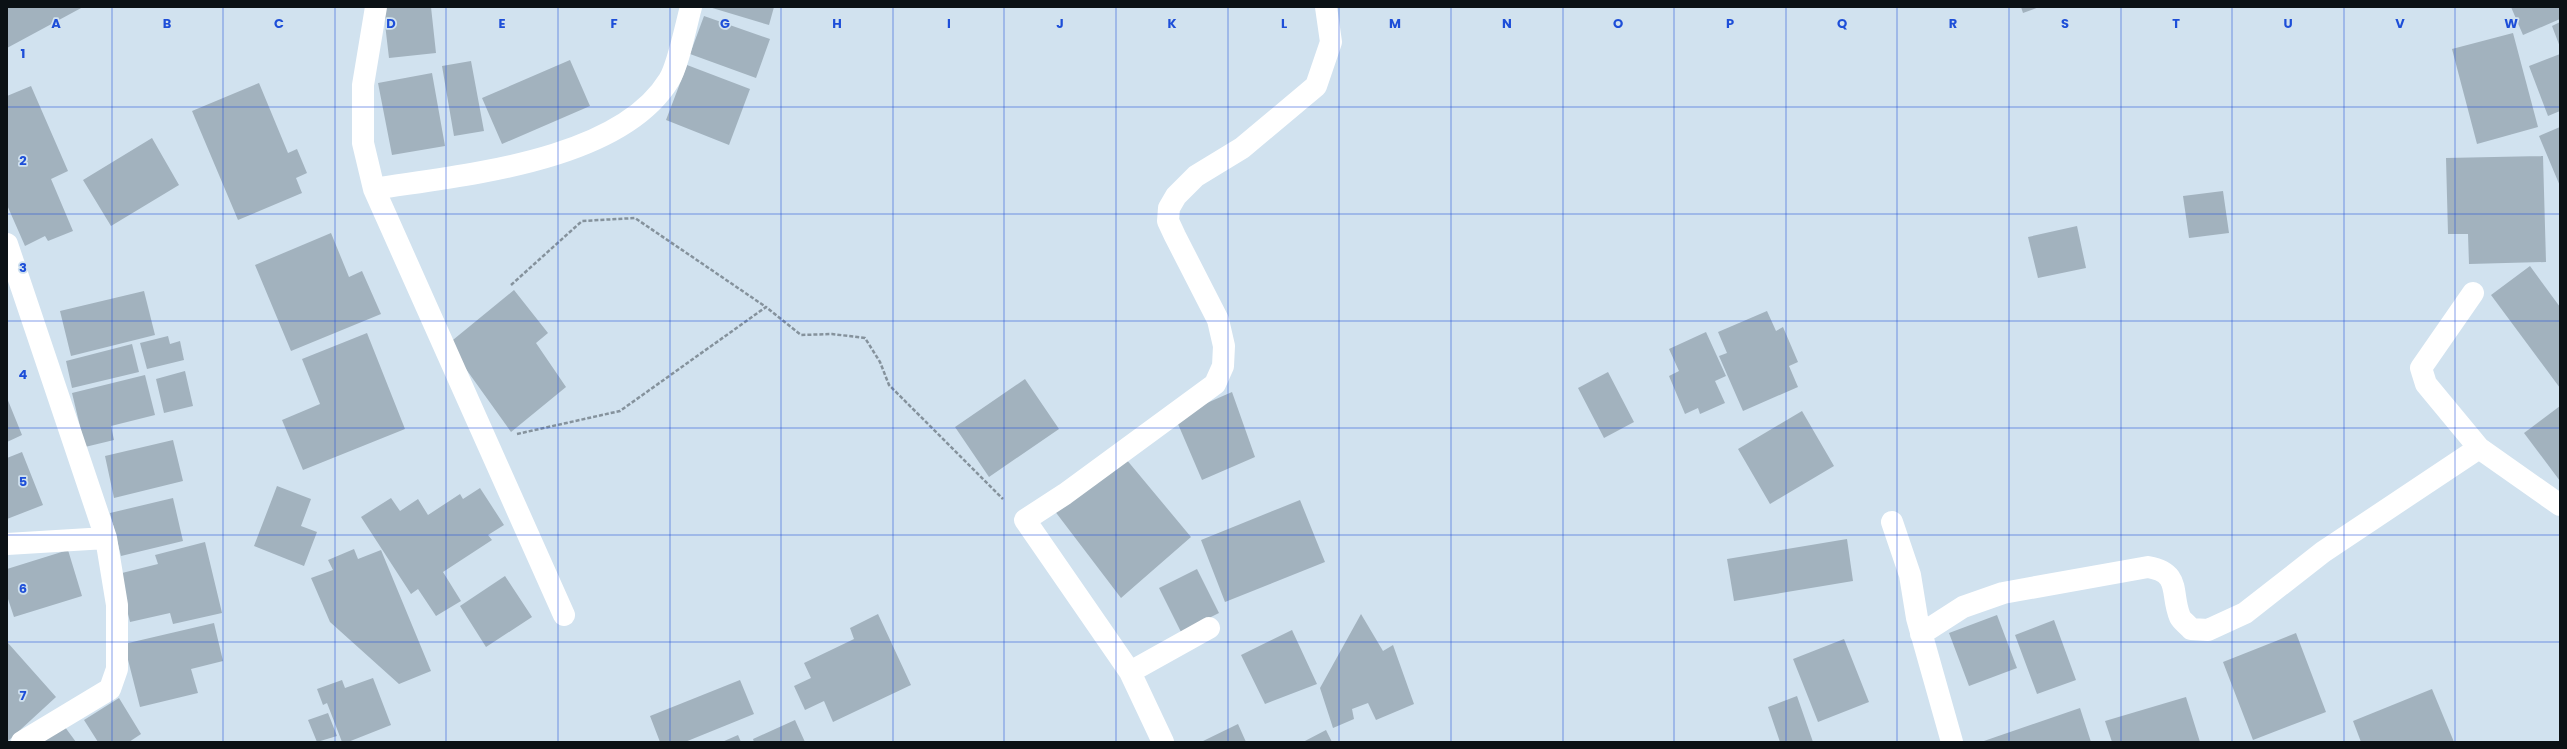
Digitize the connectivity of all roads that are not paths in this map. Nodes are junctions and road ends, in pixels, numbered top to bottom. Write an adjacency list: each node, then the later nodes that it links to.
1 (376, 7): 4 (street)
2 (691, 7): 4 (street)
3 (1326, 7): 15 (street)
4 (374, 189): 12 (street)
5 (7, 244): 10 (street)
6 (2474, 293): 7 (street)
7 (2480, 448): 8 (street); 14 (street)
8 (2560, 505)
9 (1892, 522): 14 (street)
10 (106, 538): 11 (street); 16 (street)
11 (7, 544)
12 (564, 615)
13 (1209, 628): 15 (street)
14 (1921, 634): 18 (street)
15 (1130, 672): 17 (street)
16 (22, 742)
17 (1163, 742)
18 (1952, 742)

